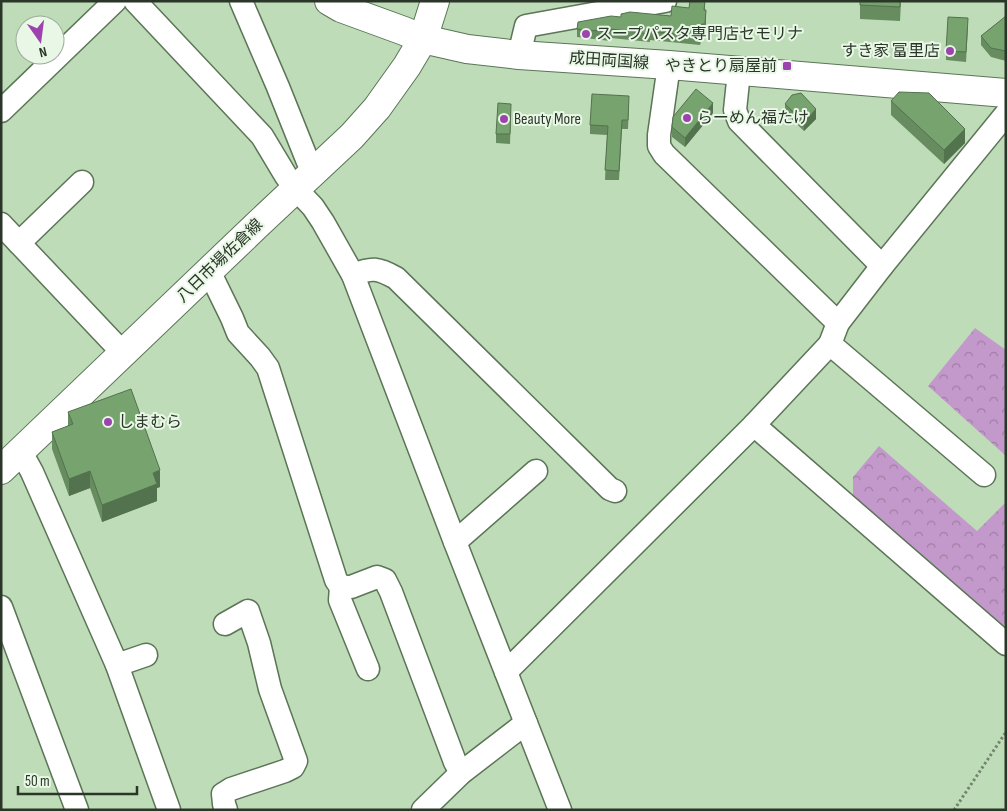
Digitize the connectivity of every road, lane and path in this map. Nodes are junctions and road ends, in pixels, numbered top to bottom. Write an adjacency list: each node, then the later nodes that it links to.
1 (115, 1): 12 (street)
2 (135, 1): 16 (street)
3 (241, 1): 14 (street)
4 (329, 1): 7 (main road, 成田両国線)
5 (435, 1): 7 (main road)
6 (665, 1): 8 (street)
7 (423, 39): 8 (main road, 成田両国線); 16 (main road, 八日市場佐倉線)
8 (519, 55): 9 (main road, 成田両国線)
9 (669, 65): 10 (main road, 成田両国線); 21 (street)
10 (739, 72): 11 (main road, 成田両国線); 18 (street)
11 (1006, 93)
12 (1, 111)
13 (1006, 114): 18 (street)
14 (308, 162)
15 (82, 182): 17 (street)
16 (296, 189): 19 (main road, 八日市場佐倉線); 20 (street)
17 (7, 232): 22 (street)
18 (882, 266): 21 (street)
19 (209, 271): 22 (main road, 八日市場佐倉線); 29 (street)
20 (353, 275): 27 (street); 28 (street)
21 (834, 334): 23 (street); 26 (street)
22 (123, 353): 24 (main road, 八日市場佐倉線)
23 (754, 425): 32 (street); 36 (street)
24 (11, 461): 34 (street)
25 (536, 471): 28 (street)
26 (984, 475)
27 (615, 491)
28 (455, 542): 36 (street)
29 (341, 587): 35 (street); 39 (street)
30 (1, 607): 40 (street)
31 (226, 624): 42 (street)
32 (1006, 644)
33 (146, 655): 34 (street)
34 (117, 665): 41 (street)
35 (368, 669)
36 (506, 672): 37 (street)
37 (526, 723): 39 (street); 44 (street)
38 (1006, 732): 45 (path)
39 (462, 773): 43 (street)
40 (77, 810)
41 (169, 810)
42 (226, 810)
43 (424, 810)
44 (560, 810)
45 (954, 810)

